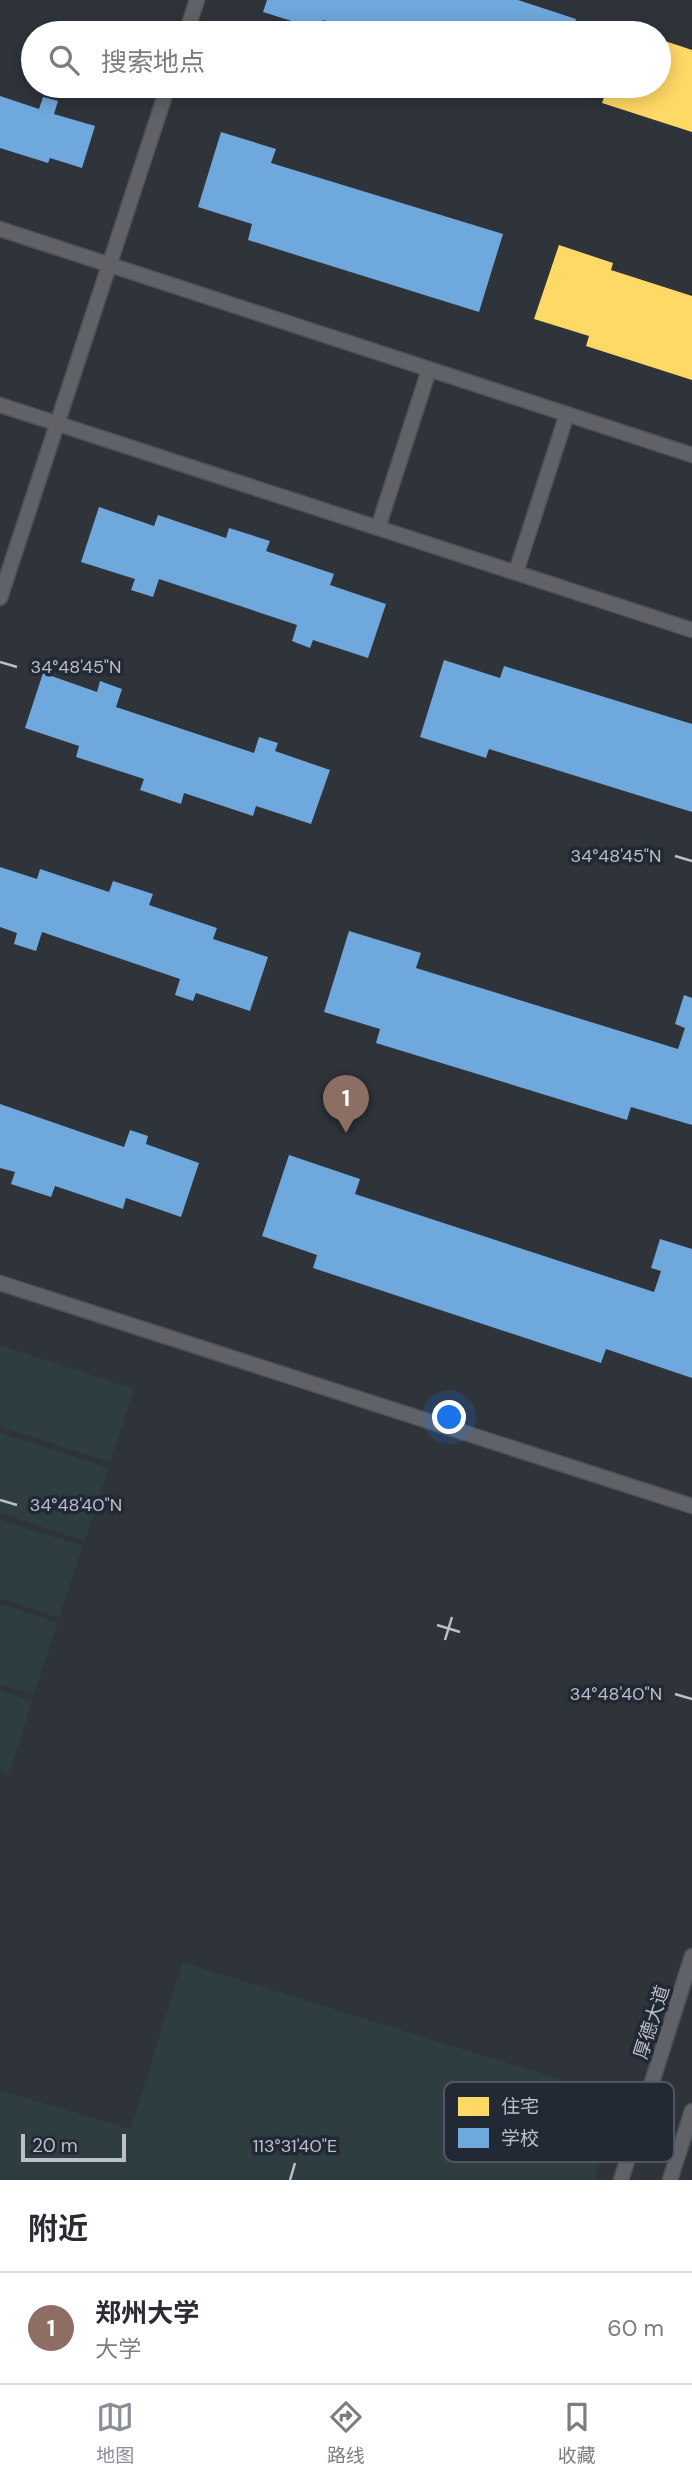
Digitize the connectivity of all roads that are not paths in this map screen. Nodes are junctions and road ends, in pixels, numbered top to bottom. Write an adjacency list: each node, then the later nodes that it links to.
1 (197, 0): 2 (lane)
2 (190, 21)
3 (164, 98): 5 (lane)
4 (0, 229): 5 (lane)
5 (109, 265): 6 (lane); 9 (lane)
6 (429, 370): 8 (lane); 11 (lane)
7 (0, 405): 9 (lane)
8 (567, 414): 10 (lane); 12 (lane)
9 (58, 424): 11 (lane); 13 (lane)
10 (692, 456)
11 (378, 528): 12 (lane)
12 (516, 572): 14 (lane)
13 (0, 598)
14 (692, 630)
15 (0, 1283): 16 (lane)
16 (692, 1506)
17 (692, 1956): 18 (lane, 厚德大道)
18 (652, 2082)
19 (692, 2111): 22 (lane)
20 (627, 2162): 21 (lane, 厚德大道)
21 (621, 2180)
22 (670, 2180)

